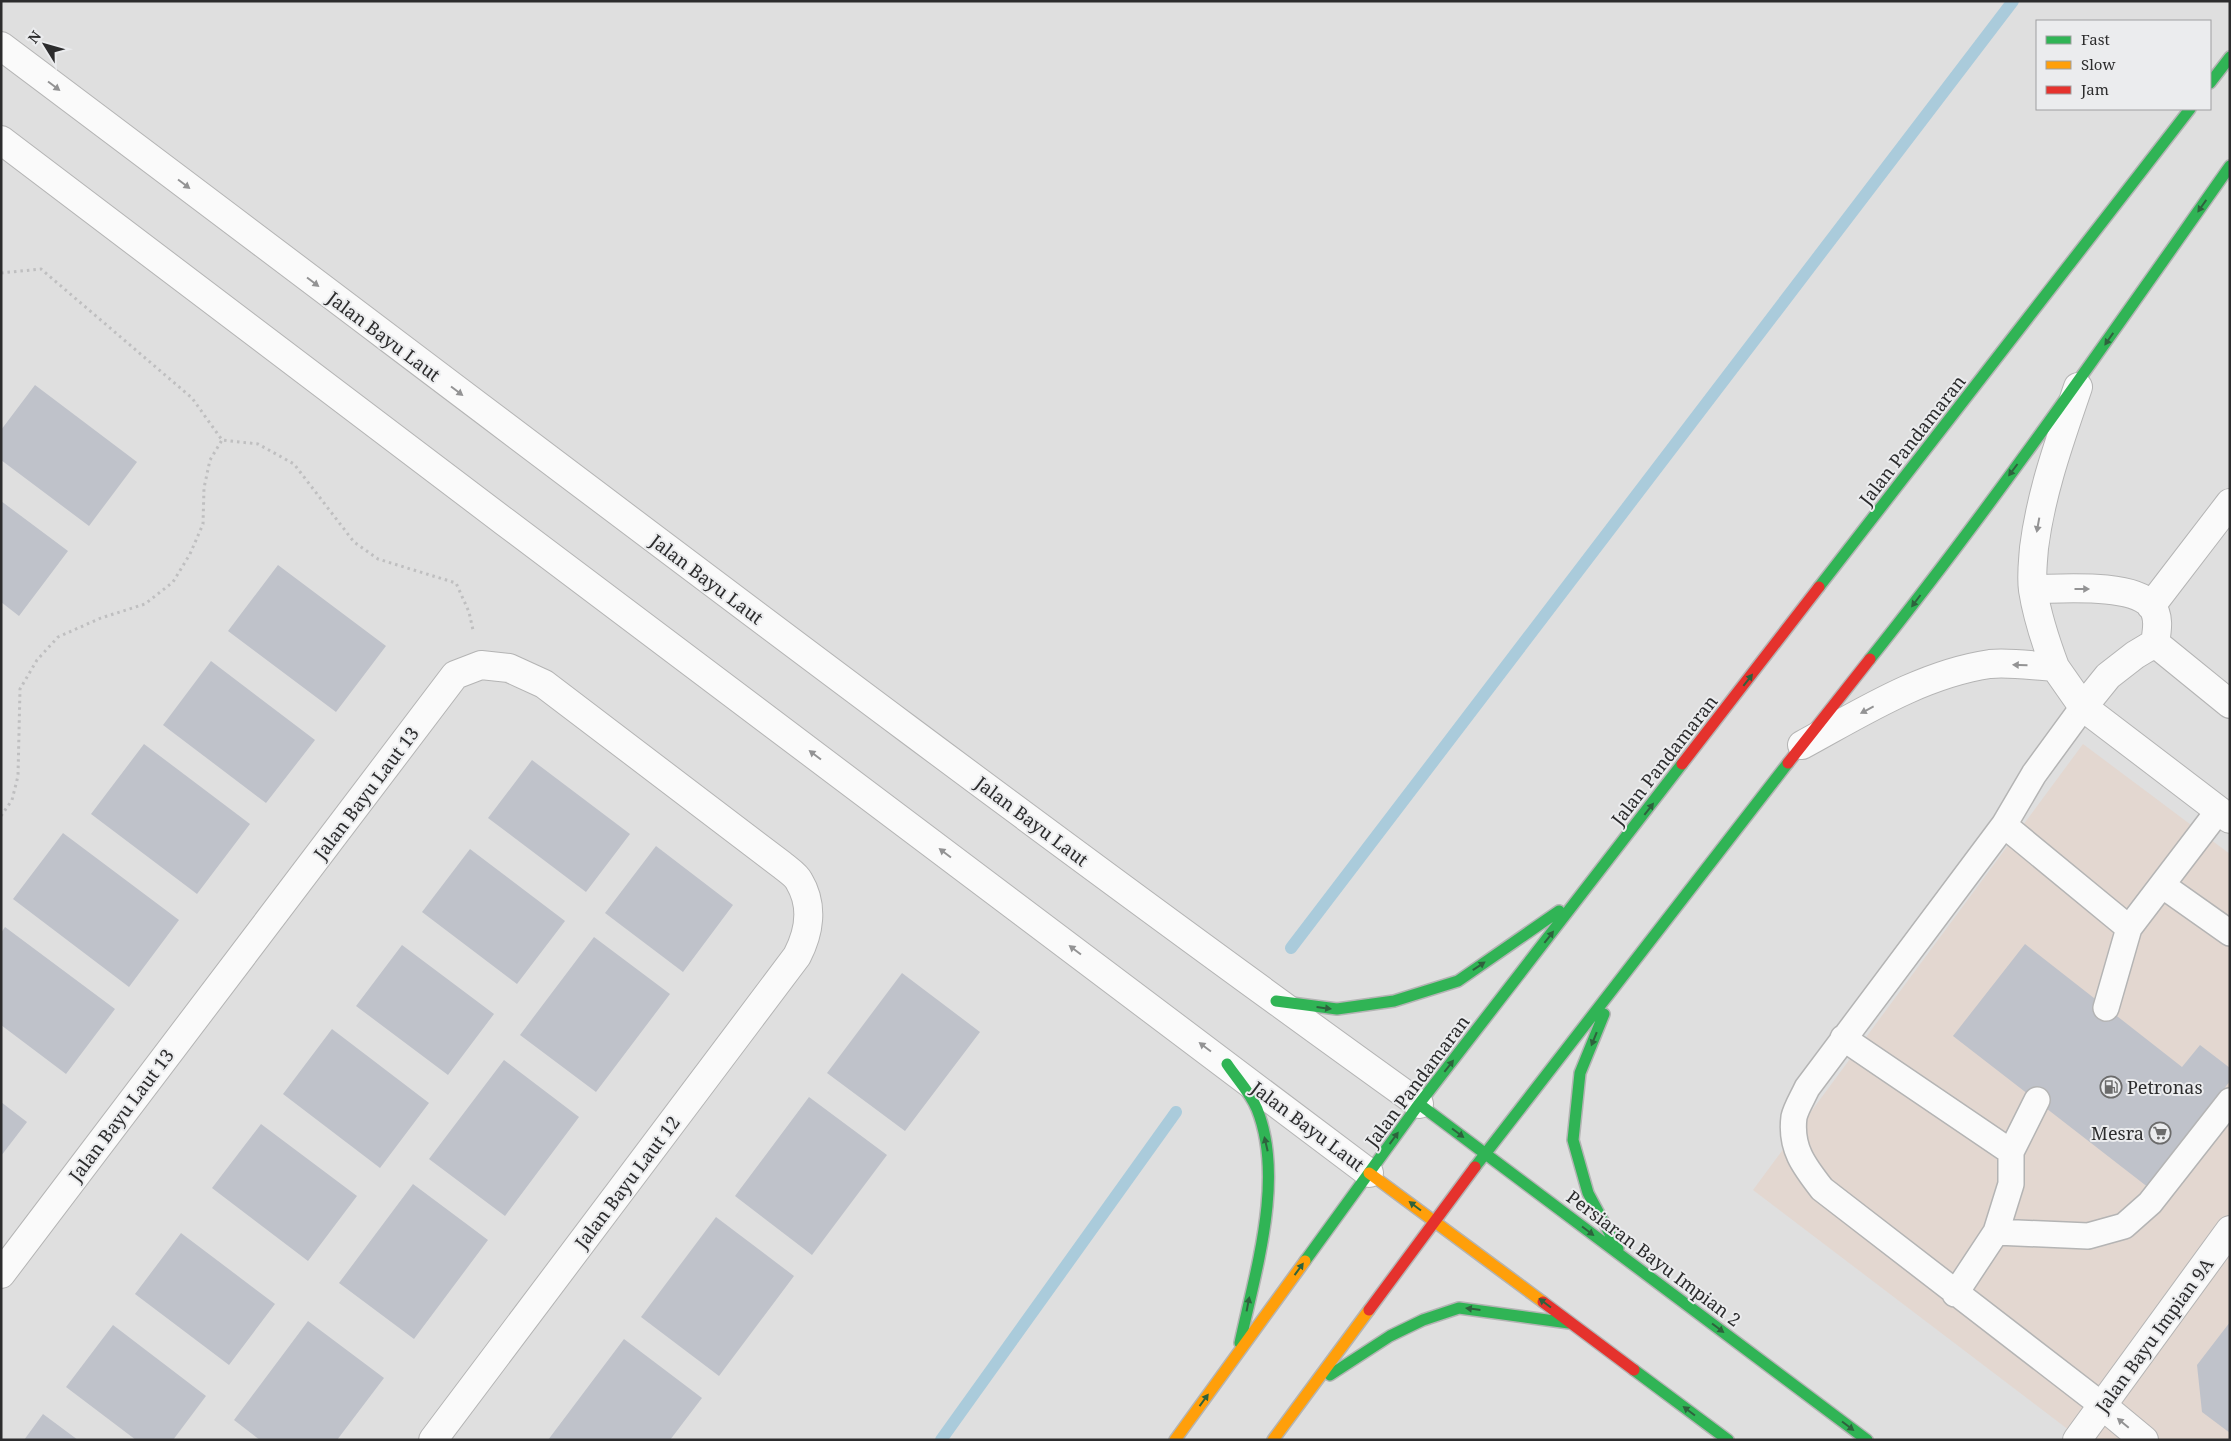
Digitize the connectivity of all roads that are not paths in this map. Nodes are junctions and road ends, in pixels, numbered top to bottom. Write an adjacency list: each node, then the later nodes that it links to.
1 (1, 46): 24 (street, Jalan Bayu Laut, one-way to 24)
2 (2230, 57): 3 (main road)
3 (2211, 82)
4 (2189, 110): 19 (main road, Jalan Pandamaran, one-way to 4)
5 (1, 140): 27 (street, Jalan Bayu Laut, one-way to 5)
6 (2230, 166): 7 (main road, one-way to 7)
7 (2082, 378): 9 (street, one-way to 9); 15 (main road, one-way to 15)
8 (2230, 503): 10 (street)
9 (2033, 589): 10 (street, one-way to 10); 12 (street)
10 (2151, 606): 11 (street)
11 (2155, 643): 13 (street); 14 (street)
12 (2055, 667): 14 (street); 15 (street, one-way to 15)
13 (2230, 704)
14 (2083, 708): 16 (street); 17 (lane)
15 (1802, 745): 23 (main road)
16 (2224, 814): 18 (lane)
17 (2004, 825): 21 (lane); 26 (lane)
18 (2162, 885): 21 (lane); 22 (lane)
19 (1581, 896): 24 (main road, one-way to 19); 30 (main road, Jalan Pandamaran, one-way to 19)
20 (809, 919): 38 (street, Jalan Bayu Laut 13); 44 (street, Jalan Bayu Laut 12)
21 (2129, 928): 25 (lane)
22 (2230, 933)
23 (1620, 979): 32 (main road); 37 (main road, one-way to 37)
24 (1276, 1001): 30 (street, Jalan Bayu Laut)
25 (2106, 1008)
26 (1843, 1038): 31 (lane); 39 (lane)
27 (1227, 1064): 33 (street, Jalan Bayu Laut); 41 (main road, one-way to 27)
28 (2036, 1100): 31 (lane)
29 (2230, 1101): 36 (lane)
30 (1419, 1104): 32 (main road, Persiaran Bayu Impian 2, one-way to 32); 33 (main road, Jalan Pandamaran, one-way to 30)
31 (2010, 1152): 36 (lane)
32 (1485, 1154): 34 (main road); 37 (main road, Persiaran Bayu Impian 2, one-way to 37)
33 (1369, 1172): 34 (main road, one-way to 33); 41 (main road, Jalan Pandamaran, one-way to 33)
34 (1435, 1221): 40 (main road, one-way to 34); 42 (main road)
35 (2230, 1230): 43 (street, Jalan Bayu Impian 9A)
36 (1996, 1232): 39 (lane)
37 (1622, 1256): 48 (main road, Persiaran Bayu Impian 2, one-way to 48)
38 (1, 1274)
39 (1955, 1294): 43 (lane)
40 (1573, 1324): 42 (main road, one-way to 42); 47 (main road, one-way to 40)
41 (1238, 1352): 45 (main road, Jalan Pandamaran, one-way to 41)
42 (1312, 1388): 46 (main road)
43 (2103, 1406): 49 (street, Jalan Bayu Impian 9A); 50 (street, one-way to 43)
44 (433, 1440)
45 (1175, 1440)
46 (1273, 1440)
47 (1728, 1440)
48 (1867, 1440)
49 (2077, 1440)
50 (2144, 1440)

